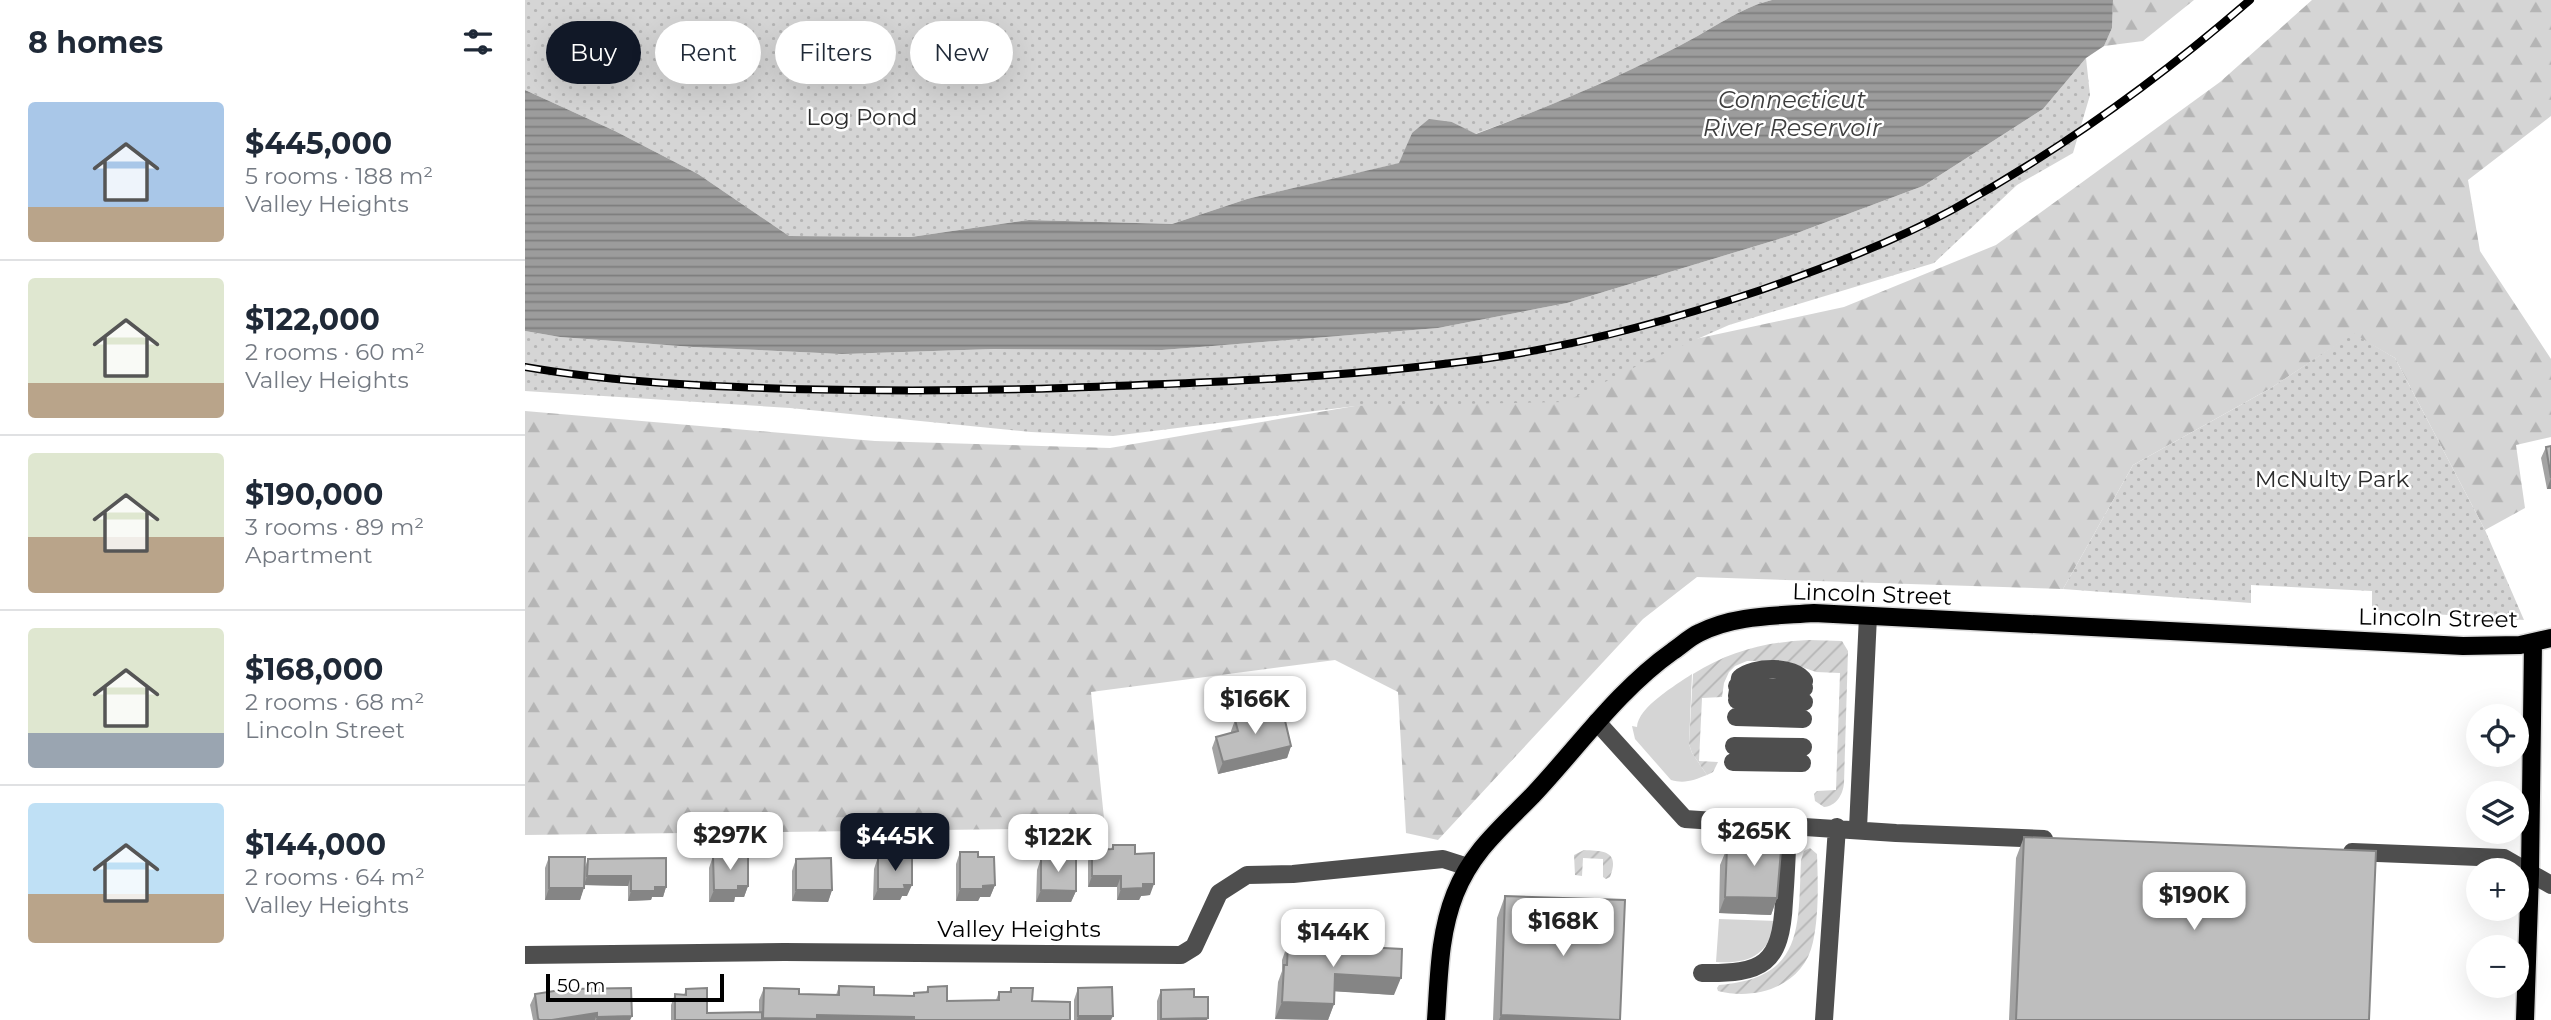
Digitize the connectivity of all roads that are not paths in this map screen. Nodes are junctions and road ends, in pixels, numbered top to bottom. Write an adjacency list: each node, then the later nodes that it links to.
1 (1868, 615): 3 (main road, Lincoln Street); 5 (main road, Lincoln Street); 10 (street)
2 (2551, 638): 3 (main road, Lincoln Street)
3 (2533, 643): 14 (main road)
4 (1804, 697): 4 (street)
5 (1597, 722): 8 (street); 13 (main road, Lincoln Street)
6 (1733, 754): 7 (street)
7 (1802, 755)
8 (1793, 825): 9 (street); 17 (street)
9 (1837, 827): 10 (street); 19 (street)
10 (1858, 828): 11 (street)
11 (2065, 840)
12 (2333, 851): 14 (street)
13 (1468, 867): 16 (street, Valley Heights); 18 (main road, Lincoln Street)
14 (2531, 874): 15 (street); 20 (main road)
15 (2551, 885)
16 (525, 955)
17 (1702, 973)
18 (1436, 1020)
19 (1825, 1020)
20 (2525, 1020)

